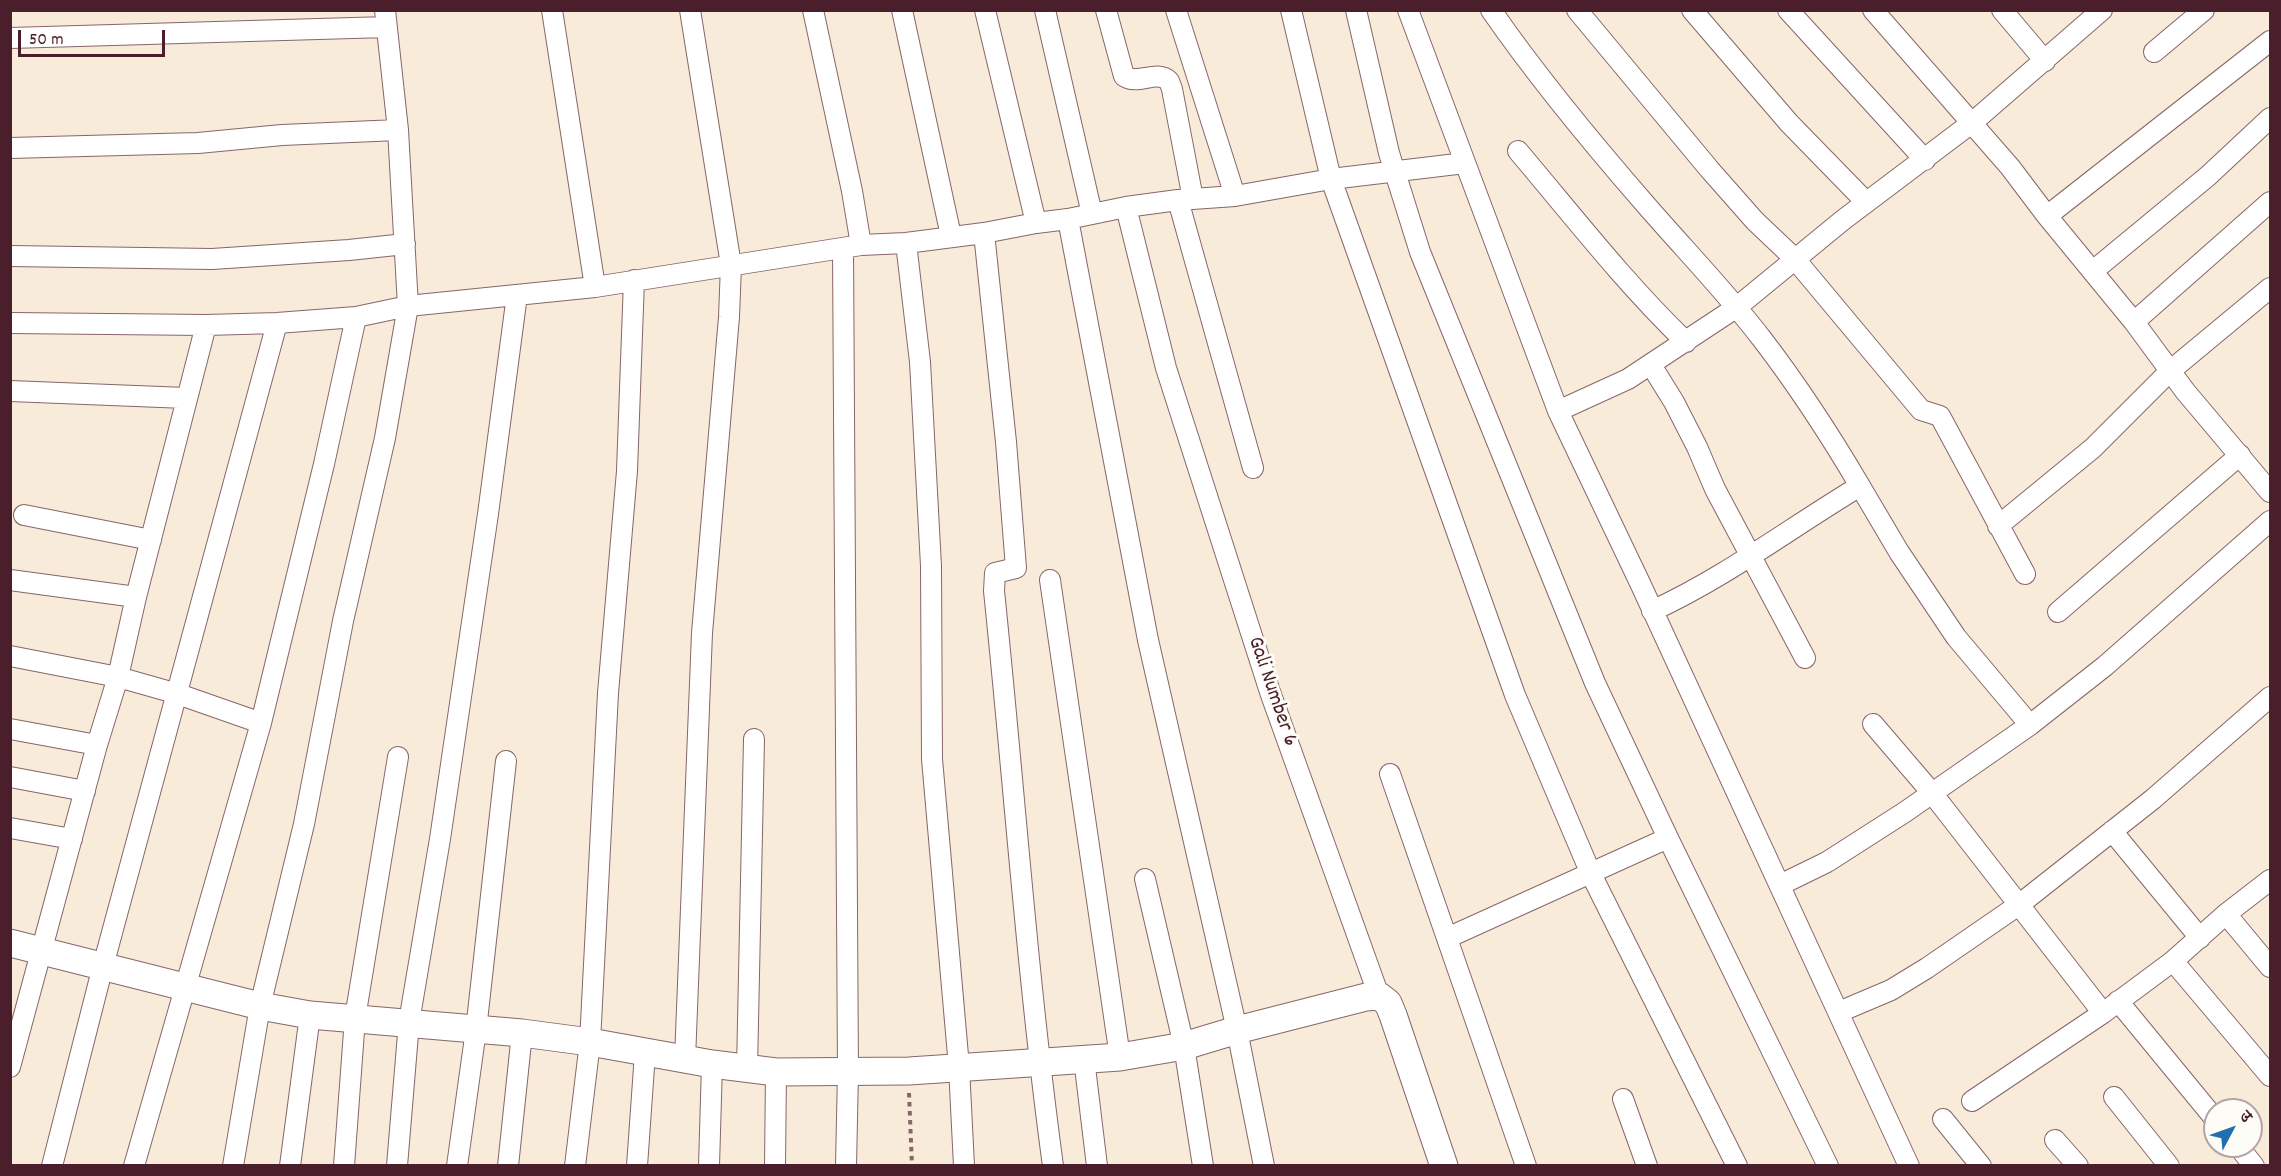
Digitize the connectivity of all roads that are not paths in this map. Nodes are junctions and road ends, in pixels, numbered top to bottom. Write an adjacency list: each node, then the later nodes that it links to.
1 (552, 10): 53 (street)
2 (690, 10): 50 (street)
3 (813, 10): 47 (street)
4 (902, 10): 44 (street)
5 (985, 10): 42 (street)
6 (1046, 10): 39 (street)
7 (1106, 10): 35 (street)
8 (1176, 10): 34 (street)
9 (1292, 10): 33 (street)
10 (1356, 10): 32 (street)
11 (1407, 10): 31 (street)
12 (1491, 10): 57 (street)
13 (1577, 10): 49 (street)
14 (1692, 10): 36 (street)
15 (1788, 10): 30 (street)
16 (1873, 10): 26 (street)
17 (2002, 10): 24 (street)
18 (2102, 10): 24 (street)
19 (2204, 10): 23 (street)
20 (386, 19): 21 (street); 27 (street)
21 (10, 38)
22 (2271, 41): 40 (street)
23 (2154, 52)
24 (2045, 61): 26 (street)
25 (2271, 118): 51 (street)
26 (1973, 122): 30 (street); 40 (street)
27 (398, 130): 28 (street); 46 (street)
28 (10, 148)
29 (1518, 151): 63 (street)
30 (1925, 160): 36 (street)
31 (1465, 163): 32 (street); 68 (street)
32 (1395, 171): 33 (street); 103 (street)
33 (1331, 179): 34 (street); 105 (street)
34 (1235, 196): 35 (street)
35 (1186, 199): 38 (street); 70 (street)
36 (1866, 202): 49 (street)
37 (2271, 202): 59 (street)
38 (1126, 207): 39 (street); 119 (street, Gali Number 6)
39 (1092, 214): 41 (street)
40 (2047, 216): 51 (street)
41 (1068, 219): 42 (street); 127 (street)
42 (1036, 223): 43 (street)
43 (984, 233): 44 (street); 135 (street)
44 (951, 236): 45 (street)
45 (906, 243): 47 (street); 138 (street)
46 (405, 244): 48 (street); 56 (street)
47 (852, 246): 50 (street); 141 (street)
48 (10, 256)
49 (1794, 258): 57 (street); 75 (street)
50 (731, 265): 52 (street); 133 (street)
51 (2093, 271): 59 (street)
52 (634, 280): 53 (street); 129 (street)
53 (595, 288): 55 (street)
54 (2271, 288): 65 (street)
55 (517, 295): 56 (street); 125 (street)
56 (408, 306): 58 (street); 120 (street)
57 (1737, 307): 63 (street); 71 (street)
58 (356, 317): 61 (street); 89 (street)
59 (2134, 322): 65 (street)
60 (10, 323): 62 (street)
61 (277, 323): 62 (street); 87 (street)
62 (206, 325): 67 (street)
63 (1686, 342): 64 (street)
64 (1651, 365): 68 (street); 77 (street)
65 (2170, 371): 69 (street); 75 (street)
66 (10, 391): 67 (street)
67 (186, 398): 76 (street)
68 (1558, 411): 82 (street)
69 (2240, 455): 72 (street); 83 (street)
70 (1253, 468)
71 (1860, 486): 77 (street); 91 (street)
72 (2271, 492)
73 (24, 515): 76 (street)
74 (2271, 521): 91 (street)
75 (1998, 526): 78 (street)
76 (151, 540): 81 (street)
77 (1750, 557): 82 (street); 85 (street)
78 (2025, 574)
79 (10, 580): 81 (street)
80 (1050, 580): 132 (street)
81 (136, 597): 86 (street)
82 (1652, 611): 108 (street)
83 (2058, 612)
84 (10, 656): 86 (street)
85 (1805, 658)
86 (117, 677): 87 (street); 94 (street)
87 (178, 694): 89 (street); 116 (street)
88 (2271, 697): 102 (street)
89 (261, 723): 118 (street)
90 (1873, 724): 100 (street)
91 (2030, 725): 100 (street)
92 (10, 729): 94 (street)
93 (754, 739): 139 (street)
94 (97, 745): 99 (street)
95 (398, 757): 124 (street)
96 (506, 761): 126 (street)
97 (1390, 774): 111 (street)
98 (10, 777): 99 (street)
99 (85, 791): 104 (street)
100 (1932, 793): 108 (street); 109 (street)
101 (10, 828): 104 (street)
102 (2112, 831): 109 (street); 112 (street)
103 (1668, 838): 105 (street); 171 (street)
104 (72, 839): 114 (street)
105 (1591, 874): 111 (street); 170 (street)
106 (1145, 879): 130 (street)
107 (2271, 880): 110 (street)
108 (1780, 885): 122 (street)
109 (2020, 904): 121 (street); 122 (street)
110 (2226, 914): 112 (street); 117 (street)
111 (1447, 938): 168 (street)
112 (2200, 938): 115 (street)
113 (10, 943): 114 (street)
114 (41, 950): 116 (street); 137 (street)
115 (2173, 962): 121 (street); 142 (street)
116 (103, 966): 118 (street); 149 (street)
117 (2271, 967)
118 (186, 989): 120 (street); 150 (street)
119 (1379, 996): 127 (street); 167 (street, Gali Number 6)
120 (260, 1006): 123 (street); 151 (street)
121 (2110, 1007): 145 (street); 146 (street)
122 (1839, 1012): 172 (street)
123 (310, 1015): 124 (street); 152 (street)
124 (355, 1018): 125 (street); 153 (street)
125 (409, 1022): 126 (street); 154 (street)
126 (476, 1030): 128 (street); 155 (street)
127 (1237, 1030): 130 (street); 166 (street)
128 (522, 1033): 129 (street); 156 (street)
129 (590, 1042): 131 (street); 157 (street)
130 (1184, 1046): 132 (street); 165 (street)
131 (645, 1053): 133 (street); 158 (street)
132 (1120, 1057): 134 (street)
133 (685, 1059): 136 (street)
134 (1084, 1059): 135 (street); 164 (street)
135 (1039, 1062): 138 (street); 163 (street)
136 (712, 1064): 139 (street); 159 (street)
137 (10, 1067)
138 (959, 1067): 141 (street); 162 (street)
139 (747, 1068): 140 (street)
140 (776, 1071): 141 (street); 160 (street)
141 (848, 1072): 161 (street)
142 (2271, 1076)
143 (2114, 1097): 175 (street)
144 (1623, 1099): 169 (street)
145 (1972, 1101)
146 (2203, 1106)
147 (1943, 1119): 173 (street)
148 (2055, 1140): 174 (street)
149 (52, 1166)
150 (134, 1166)
151 (234, 1166)
152 (290, 1166)
153 (344, 1166)
154 (396, 1166)
155 (457, 1166)
156 (508, 1166)
157 (575, 1166)
158 (637, 1166)
159 (709, 1166)
160 (775, 1166)
161 (846, 1166)
162 (964, 1166)
163 (1053, 1166)
164 (1097, 1166)
165 (1203, 1166)
166 (1264, 1166)
167 (1444, 1166)
168 (1526, 1166)
169 (1647, 1166)
170 (1737, 1166)
171 (1828, 1166)
172 (1909, 1166)
173 (1981, 1166)
174 (2079, 1166)
175 (2169, 1166)

